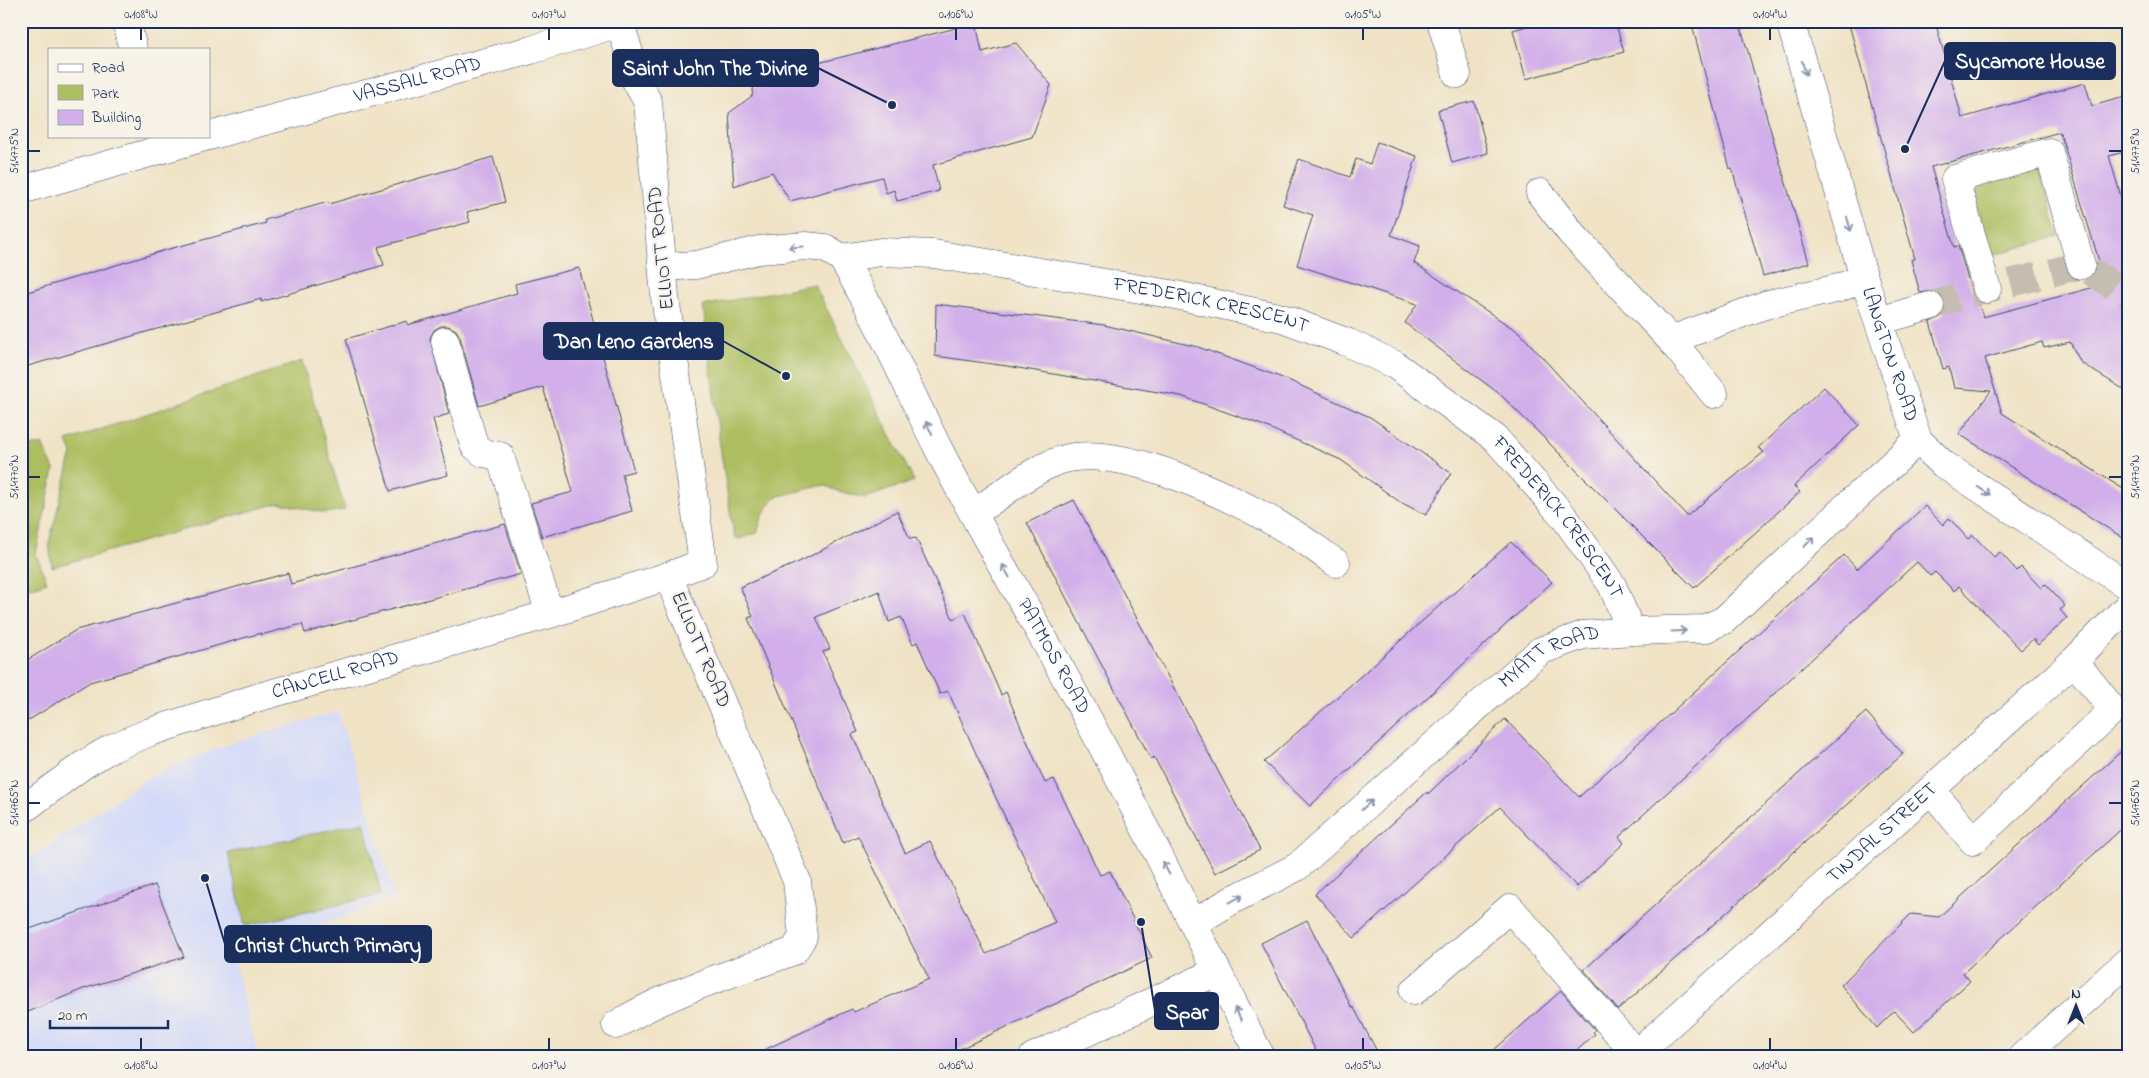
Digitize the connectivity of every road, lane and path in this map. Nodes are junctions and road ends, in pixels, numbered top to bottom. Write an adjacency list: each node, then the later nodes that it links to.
1 (126, 21): 5 (street)
2 (1441, 21): 6 (street)
3 (1790, 21): 15 (street, LANGTON ROAD, one-way to 15)
4 (622, 22): 7 (street, VASSALL ROAD); 14 (street, ELLIOTT ROAD)
5 (133, 48)
6 (1457, 74)
7 (210, 135)
8 (194, 138): 9 (street, VASSALL ROAD)
9 (158, 143): 10 (street, VASSALL ROAD)
10 (21, 190)
11 (1540, 193): 19 (street)
12 (842, 258): 14 (street, one-way to 14); 23 (street, PATMOS ROAD, one-way to 12); 29 (street, FREDERICK CRESCENT)
13 (2081, 265): 16 (street)
14 (663, 267): 25 (street, ELLIOTT ROAD)
15 (1864, 278): 18 (street, LANGTON ROAD); 19 (street)
16 (1986, 289)
17 (1930, 306): 18 (street)
18 (1879, 321): 22 (street, LANGTON ROAD)
19 (1671, 340): 21 (street)
20 (445, 341): 28 (street)
21 (1714, 394)
22 (1918, 440): 26 (street, LANGTON ROAD, one-way to 26); 29 (street, MYATT ROAD, one-way to 22)
23 (974, 513): 24 (street); 33 (street, PATMOS ROAD, one-way to 23)
24 (1336, 564)
25 (668, 576): 28 (street, CANCELL ROAD); 37 (street, ELLIOTT ROAD)
26 (2128, 586)
27 (2128, 606): 30 (street, TINDAL STREET)
28 (550, 614): 32 (street, CANCELL ROAD)
29 (1631, 631): 33 (street, MYATT ROAD, one-way to 29)
30 (2074, 661): 31 (street, TINDAL STREET); 31 (street)
31 (1931, 790): 38 (street, TINDAL STREET)
32 (21, 811)
33 (1194, 924): 35 (street, PATMOS ROAD)
34 (2128, 961): 41 (street)
35 (1216, 972): 39 (street); 40 (street, PATMOS ROAD, one-way to 35)
36 (1414, 991): 38 (street)
37 (616, 1024)
38 (1635, 1055)
39 (1033, 1057)
40 (1261, 1057)
41 (2022, 1057)

